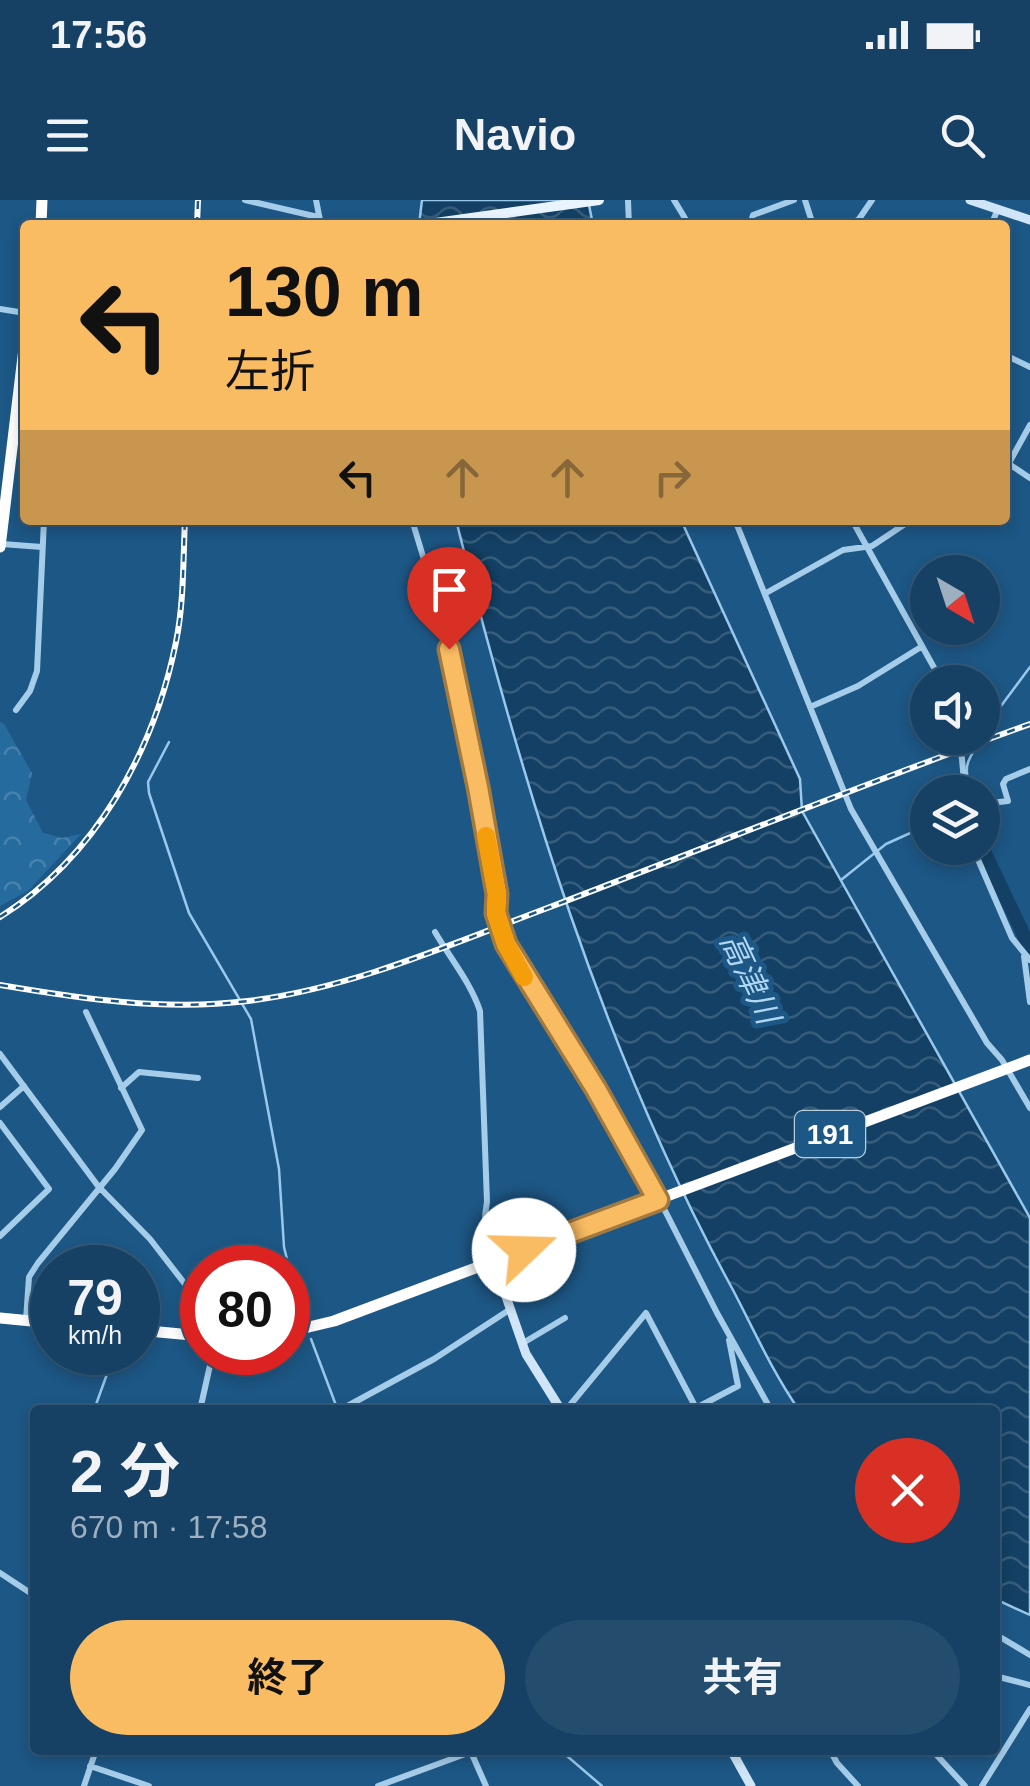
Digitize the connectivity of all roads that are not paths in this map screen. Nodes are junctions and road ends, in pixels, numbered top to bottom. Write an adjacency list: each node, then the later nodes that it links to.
1 (245, 200): 6 (street)
2 (599, 200): 7 (main road)
3 (794, 200): 8 (street)
4 (974, 201): 5 (main road)
5 (998, 210): 9 (street); 10 (main road)
6 (315, 220)
7 (457, 220)
8 (752, 220)
9 (993, 220)
10 (1030, 220)
11 (20, 364): 13 (highway)
12 (1030, 425): 14 (street)
13 (7, 427): 20 (highway)
14 (1010, 457)
15 (44, 525): 22 (street)
16 (414, 525): 45 (street)
17 (737, 525): 23 (street)
18 (855, 525): 21 (street)
19 (903, 525): 21 (street)
20 (0, 545): 22 (street)
21 (867, 546): 23 (street); 24 (street)
22 (42, 547): 27 (street)
23 (766, 593): 26 (street)
24 (921, 647): 25 (street); 26 (street)
25 (932, 665)
26 (810, 708): 37 (street)
27 (16, 710)
28 (1030, 769): 29 (street)
29 (1000, 802)
30 (980, 865): 32 (street)
31 (434, 932): 47 (street)
32 (1027, 958): 33 (street)
33 (1030, 1002)
34 (86, 1012): 40 (street)
35 (0, 1054): 39 (street)
36 (1030, 1060): 37 (highway, 191)
37 (1003, 1070): 42 (street); 45 (highway, 191)
38 (198, 1078): 40 (street)
39 (24, 1086): 41 (street); 44 (street)
40 (121, 1088): 44 (street)
41 (0, 1107)
42 (1030, 1108)
43 (0, 1124): 46 (street)
44 (98, 1186): 48 (street); 52 (street)
45 (660, 1200): 47 (highway, 191); 55 (street)
46 (0, 1236)
47 (494, 1262): 49 (main road); 54 (highway, 191)
48 (180, 1278)
49 (509, 1310): 56 (main road); 59 (street)
50 (0, 1318): 52 (highway)
51 (565, 1318): 56 (street)
52 (26, 1321): 53 (highway)
53 (30, 1321)
54 (310, 1327)
55 (728, 1334): 63 (street); 64 (street)
56 (522, 1344): 60 (main road)
57 (208, 1375): 58 (street)
58 (201, 1405)
59 (349, 1405)
60 (560, 1405)
61 (567, 1405): 62 (street)
62 (694, 1405)
63 (702, 1405)
64 (769, 1405)
65 (0, 1572): 66 (street)
66 (30, 1593)
67 (1000, 1637): 68 (street)
68 (1030, 1655)
69 (1000, 1677): 70 (street)
70 (1030, 1686)
71 (1029, 1707): 86 (street)
72 (94, 1755): 78 (street)
73 (463, 1755): 81 (street)
74 (475, 1755): 82 (street)
75 (734, 1755): 83 (main road)
76 (833, 1755): 84 (street)
77 (942, 1755): 85 (street)
78 (90, 1766): 79 (street); 80 (street)
79 (84, 1786)
80 (149, 1786)
81 (378, 1786)
82 (486, 1786)
83 (750, 1786)
84 (858, 1786)
85 (965, 1786)
86 (982, 1786)

